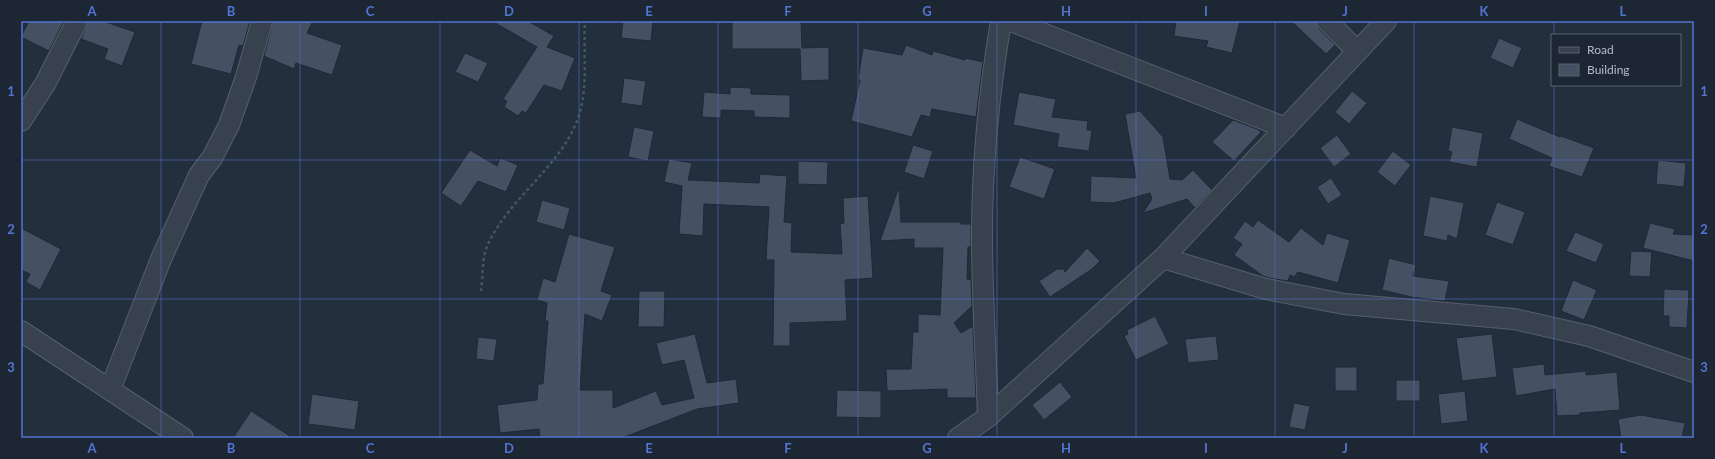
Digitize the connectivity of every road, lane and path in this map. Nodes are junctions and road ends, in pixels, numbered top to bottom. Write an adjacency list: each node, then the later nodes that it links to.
1 (77, 21): 9 (street)
2 (262, 21): 15 (street)
3 (585, 21): 12 (path)
4 (1001, 21): 16 (street)
5 (1011, 21): 10 (street)
6 (1327, 21): 8 (street)
7 (1386, 21): 8 (street)
8 (1358, 50): 10 (street)
9 (21, 122)
10 (1286, 128): 11 (street)
11 (1163, 258): 14 (street); 16 (street)
12 (481, 291)
13 (21, 331): 15 (street)
14 (1694, 372)
15 (110, 390): 17 (street)
16 (988, 417): 18 (street)
17 (183, 438)
18 (958, 438)

